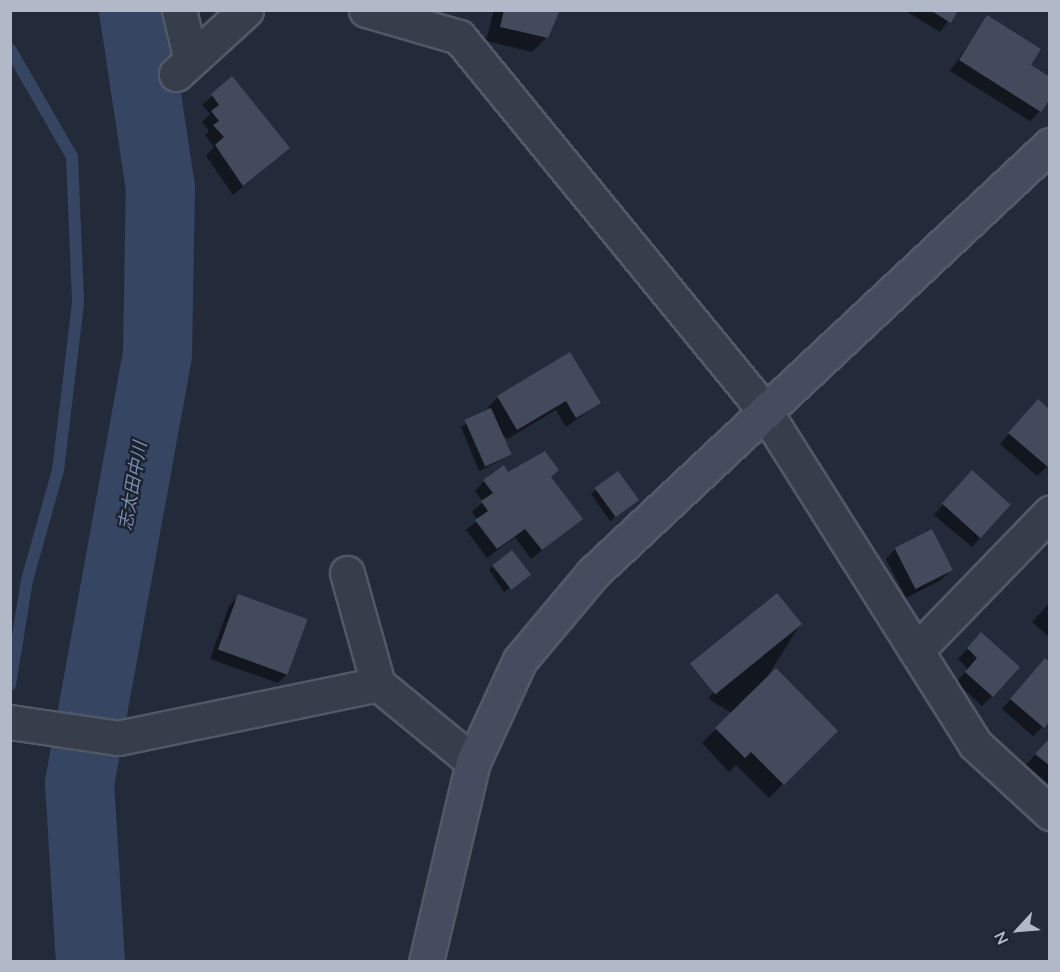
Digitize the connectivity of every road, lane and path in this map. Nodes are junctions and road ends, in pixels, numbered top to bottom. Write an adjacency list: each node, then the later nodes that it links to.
1 (179, 10): 2 (street)
2 (246, 10)
3 (366, 10): 5 (street)
4 (1050, 145): 5 (street)
5 (764, 410): 8 (street); 11 (street)
6 (1050, 513): 8 (street)
7 (347, 573): 9 (street)
8 (918, 649): 12 (street)
9 (378, 684): 10 (street); 11 (street)
10 (28, 725)
11 (473, 762): 13 (street)
12 (1050, 813)
13 (426, 962)

